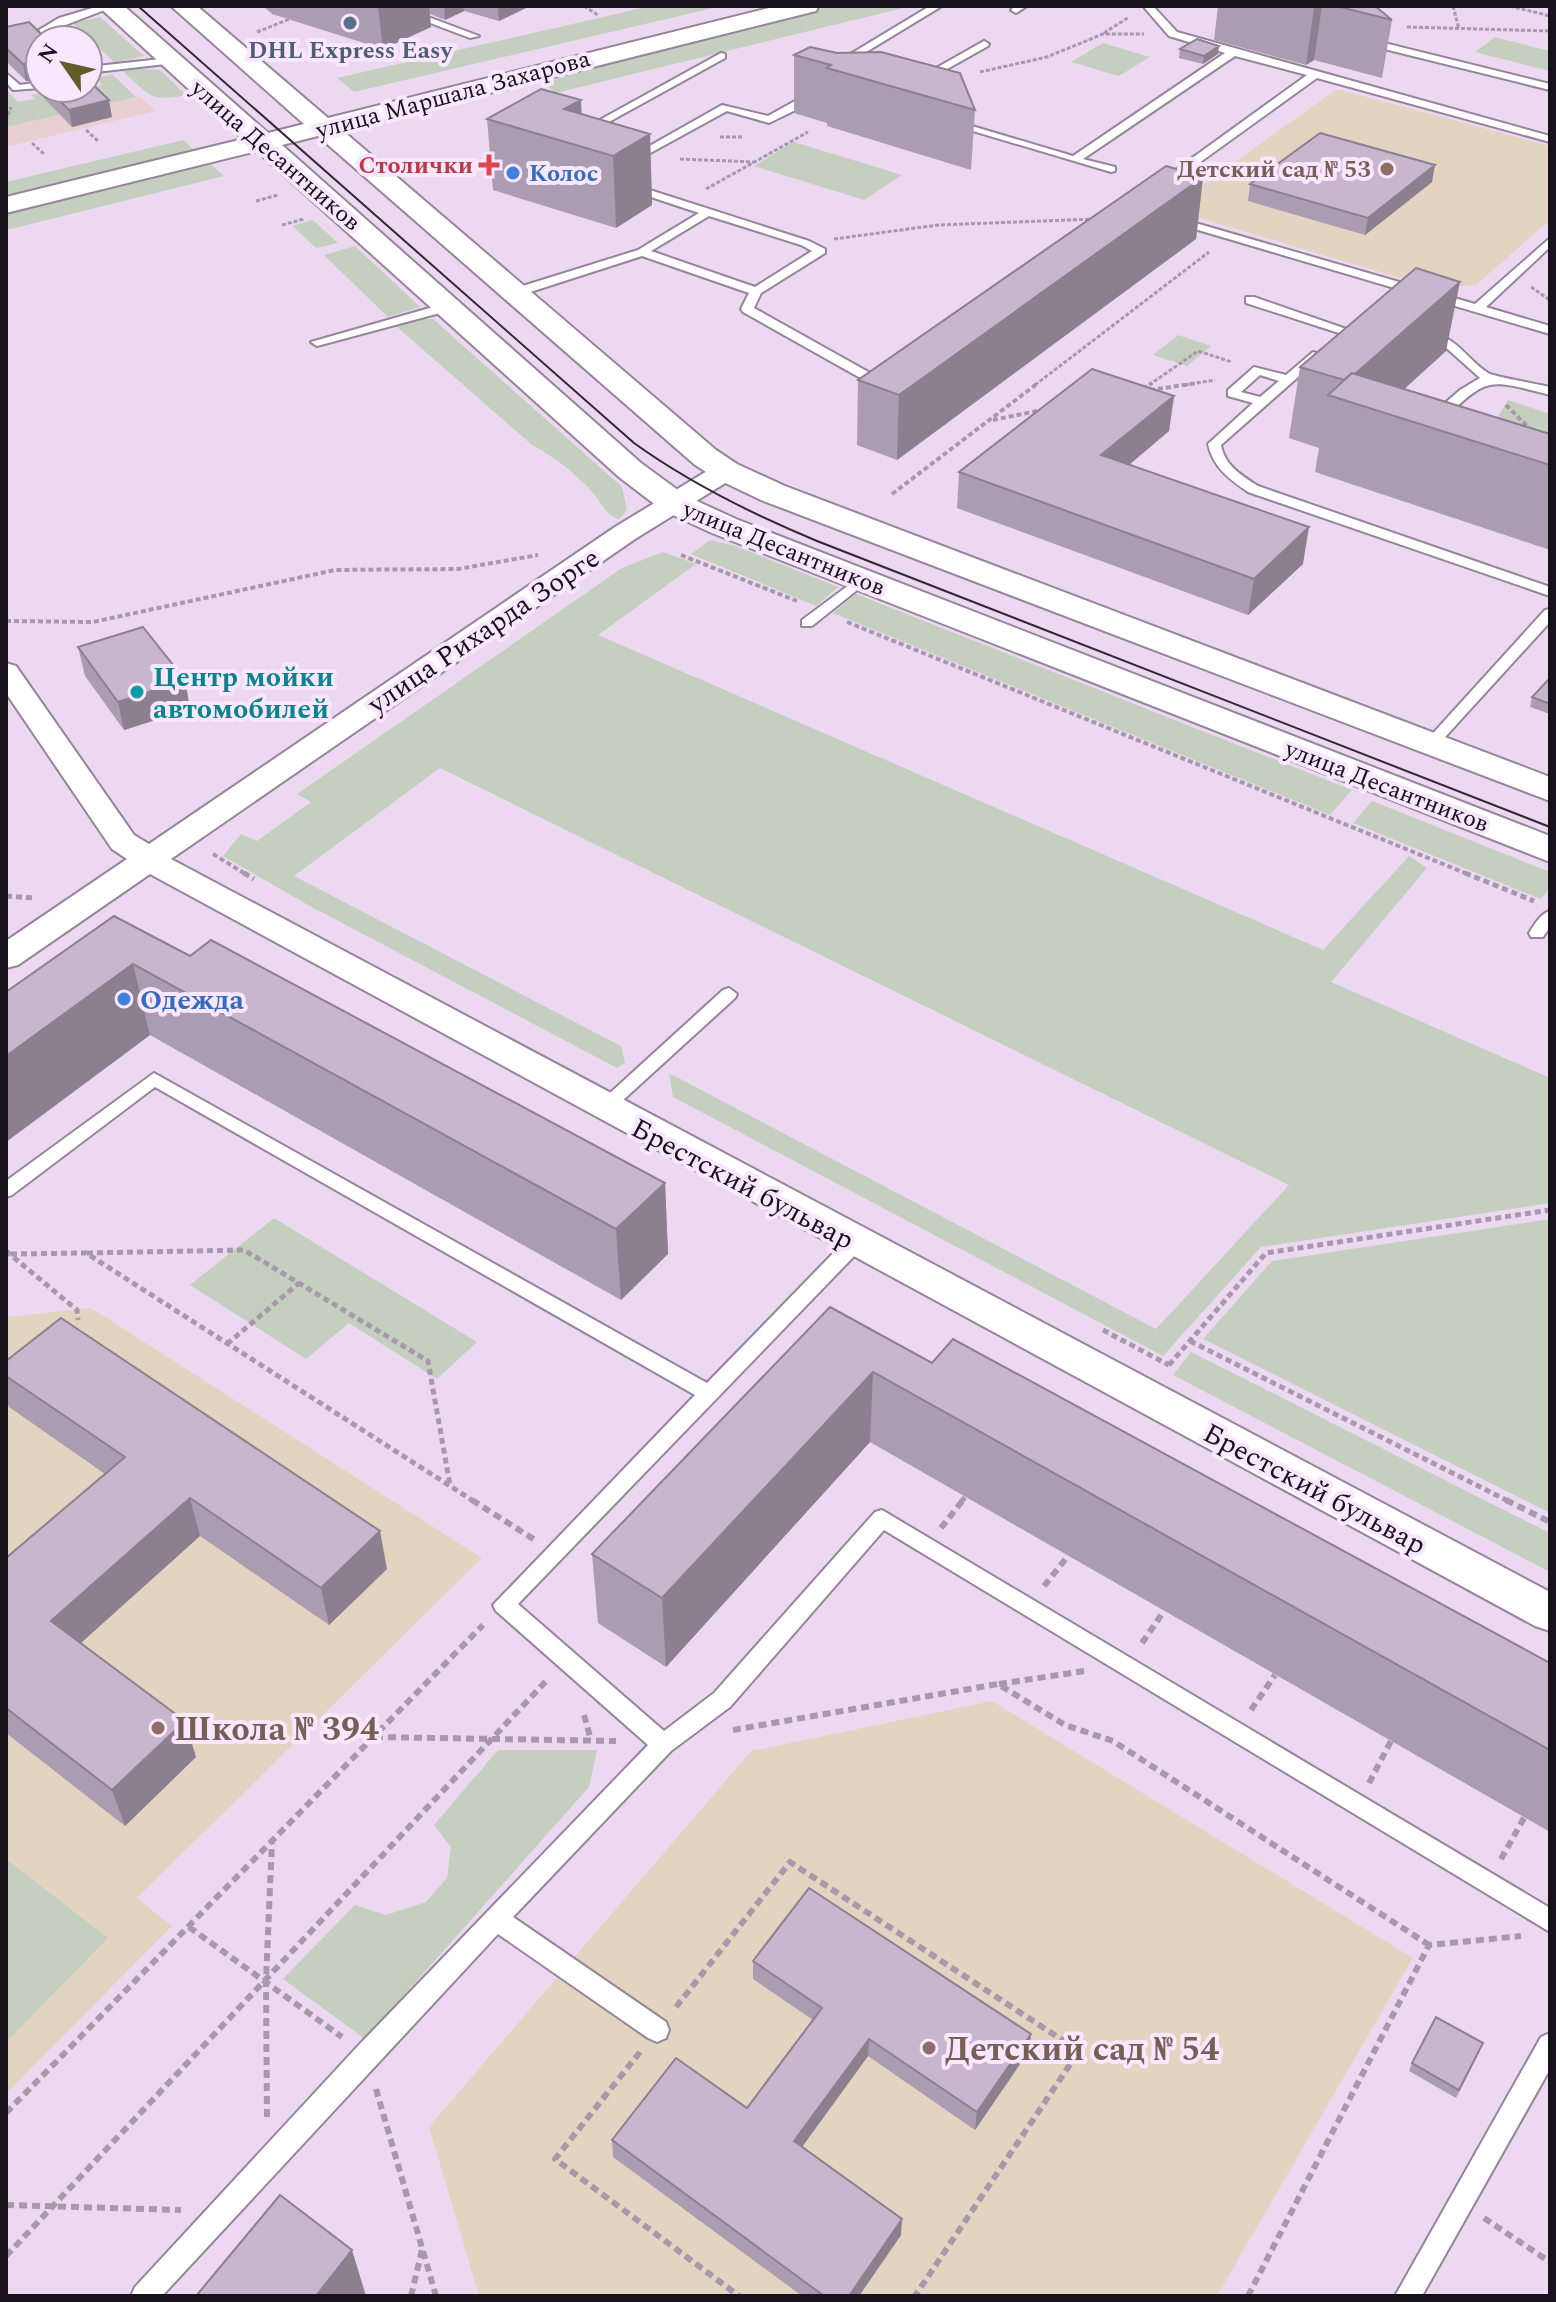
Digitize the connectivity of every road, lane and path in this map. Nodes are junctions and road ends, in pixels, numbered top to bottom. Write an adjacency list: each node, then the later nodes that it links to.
1 (110, 6): 15 (lane); 31 (street, улица Десантников)
2 (183, 6): 43 (street, улица Десантников)
3 (390, 6): 25 (lane)
4 (584, 6): 12 (path)
5 (759, 6): 43 (street, улица Маршала Захарова)
6 (807, 6): 47 (street, улица Маршала Захарова)
7 (937, 6): 32 (lane)
8 (1148, 6): 24 (lane)
9 (1453, 6): 20 (path)
10 (1510, 6): 14 (path)
11 (1135, 13): 23 (path)
12 (598, 15)
13 (295, 16): 19 (path)
14 (1550, 16)
15 (63, 20): 16 (lane); 17 (lane)
16 (46, 24)
17 (55, 24)
18 (1397, 27): 20 (path)
19 (267, 28)
20 (1459, 29): 21 (path)
21 (1550, 31)
22 (1213, 33): 27 (lane)
23 (1103, 34): 24 (path); 34 (path)
24 (1173, 34): 27 (lane)
25 (474, 36)
26 (1352, 38): 40 (lane)
27 (1201, 41): 29 (lane)
28 (984, 44): 34 (lane)
29 (1233, 52): 35 (lane); 62 (lane)
30 (721, 56): 52 (lane)
31 (170, 61): 33 (lane); 46 (street, улица Десантников)
32 (831, 68)
33 (104, 70)
34 (942, 73): 38 (lane)
35 (1315, 74): 56 (lane); 67 (lane)
36 (6, 76): 39 (lane)
37 (804, 84): 41 (lane)
38 (914, 84)
39 (24, 87)
40 (1550, 87)
41 (808, 98): 42 (lane); 64 (lane)
42 (822, 102)
43 (303, 109): 46 (street, улица Маршала Захарова); 47 (street, улица Десантников)
44 (964, 115): 48 (lane)
45 (940, 120): 48 (lane)
46 (226, 125): 59 (street, улица Десантников)
47 (325, 128): 59 (street, улица Маршала Захарова); 82 (street, улица Десантников)
48 (969, 128): 62 (lane)
49 (86, 130): 57 (path)
50 (808, 132): 51 (path)
51 (799, 136): 55 (path); 63 (path)
52 (573, 137)
53 (707, 137): 54 (path)
54 (753, 137)
55 (784, 137)
56 (1550, 139)
57 (98, 141)
58 (32, 143): 60 (path)
59 (264, 144): 71 (street, улица Маршала Захарова); 84 (street, улица Десантников)
60 (44, 154)
61 (690, 160): 63 (path)
62 (1074, 160): 65 (lane)
63 (754, 162): 70 (path)
64 (620, 165)
65 (1111, 169)
66 (615, 182): 70 (lane)
67 (1177, 189)
68 (288, 193): 69 (path)
69 (256, 201)
70 (681, 203): 72 (lane)
71 (6, 205)
72 (708, 212): 79 (lane); 80 (lane)
73 (316, 216): 76 (path)
74 (1161, 216): 77 (lane)
75 (1103, 219): 79 (path)
76 (282, 225)
77 (1228, 237): 85 (lane); 101 (path)
78 (1550, 241): 85 (lane)
79 (805, 243): 81 (lane)
80 (642, 252): 81 (lane); 82 (lane)
81 (756, 291): 94 (lane)
82 (517, 292): 104 (street, улица Десантников)
83 (1250, 300): 89 (lane)
84 (447, 307): 91 (lane); 106 (street, улица Десантников)
85 (1478, 308): 88 (lane)
86 (1362, 323): 89 (lane)
87 (1409, 329): 95 (lane)
88 (1550, 330)
89 (1346, 331): 90 (lane)
90 (1334, 340)
91 (317, 342)
92 (1323, 350): 96 (lane)
93 (1240, 365): 97 (path)
94 (899, 378)
95 (1487, 378): 98 (lane); 102 (lane); 103 (path)
96 (1288, 380): 97 (lane); 99 (lane)
97 (1245, 382): 99 (lane)
98 (1550, 391)
99 (1262, 402): 110 (lane)
100 (1051, 409): 101 (path)
101 (992, 420): 105 (path)
102 (1419, 434)
103 (1526, 439)
104 (726, 471): 106 (street, улица Рихарда Зорге); 117 (street, улица Десантников)
105 (892, 494)
106 (674, 503): 109 (street, улица Десантников); 120 (street, улица Рихарда Зорге)
107 (549, 553): 114 (path)
108 (681, 555): 111 (path)
109 (861, 580): 115 (lane); 119 (street, улица Десантников)
110 (1550, 592)
111 (799, 602)
112 (1550, 613): 117 (lane)
113 (844, 620): 123 (path)
114 (6, 621)
115 (807, 623)
116 (6, 672): 120 (street, Брестский бульвар)
117 (1431, 744): 118 (street, улица Десантников)
118 (1550, 790)
119 (1550, 850)
120 (149, 859): 125 (street, улица Рихарда Зорге); 127 (street, Брестский бульвар)
121 (6, 896): 122 (path)
122 (39, 899)
123 (1546, 910): 124 (lane)
124 (1537, 933)
125 (6, 957)
126 (729, 994): 127 (lane)
127 (604, 1108): 130 (street, Брестский бульвар)
128 (6, 1190): 138 (lane)
129 (1550, 1210): 135 (path)
130 (855, 1243): 138 (lane); 147 (street, Брестский бульвар)
131 (9, 1252): 132 (path); 134 (path)
132 (86, 1253): 133 (path); 136 (path)
133 (299, 1283): 136 (path); 139 (path)
134 (78, 1320)
135 (1190, 1341): 137 (path); 141 (path)
136 (227, 1344): 139 (path)
137 (1161, 1374)
138 (709, 1393): 143 (lane)
139 (450, 1486): 143 (path)
140 (965, 1497): 142 (path)
141 (1550, 1522)
142 (927, 1546): 145 (lane); 158 (lane)
143 (555, 1553): 158 (lane)
144 (1068, 1556): 145 (path)
145 (1028, 1606): 149 (lane)
146 (1164, 1611): 149 (path)
147 (1550, 1613)
148 (483, 1625): 155 (path)
149 (1126, 1665): 152 (path); 154 (lane)
150 (1275, 1675): 154 (path)
151 (549, 1678): 156 (path)
152 (998, 1684): 153 (path); 166 (path)
153 (724, 1732)
154 (1235, 1732): 159 (lane)
155 (375, 1737): 156 (path); 161 (path)
156 (494, 1737): 158 (path); 167 (path)
157 (1391, 1741): 159 (path)
158 (663, 1744): 163 (lane)
159 (1357, 1804): 162 (lane)
160 (1524, 1818): 162 (path)
161 (272, 1841): 164 (path); 167 (path)
162 (1487, 1883): 165 (lane)
163 (496, 1919): 168 (lane); 170 (lane)
164 (189, 1927): 167 (path); 171 (path)
165 (1542, 1928): 166 (path)
166 (1429, 1945): 185 (path)
167 (266, 1980): 170 (path); 172 (path); 175 (path)
168 (657, 2030): 183 (path); 184 (path)
169 (1550, 2045): 173 (lane)
170 (366, 2055): 172 (lane); 177 (path)
171 (6, 2113)
172 (268, 2162): 176 (lane)
173 (1462, 2204): 179 (path); 186 (lane)
174 (6, 2205): 175 (path)
175 (52, 2207): 176 (path); 178 (path)
176 (222, 2211): 180 (lane)
177 (423, 2249): 181 (path); 182 (path)
178 (6, 2256)
179 (1550, 2262)
180 (144, 2296)
181 (411, 2296)
182 (436, 2296)
183 (739, 2296)
184 (915, 2296)
185 (1248, 2296)
186 (1408, 2296)

